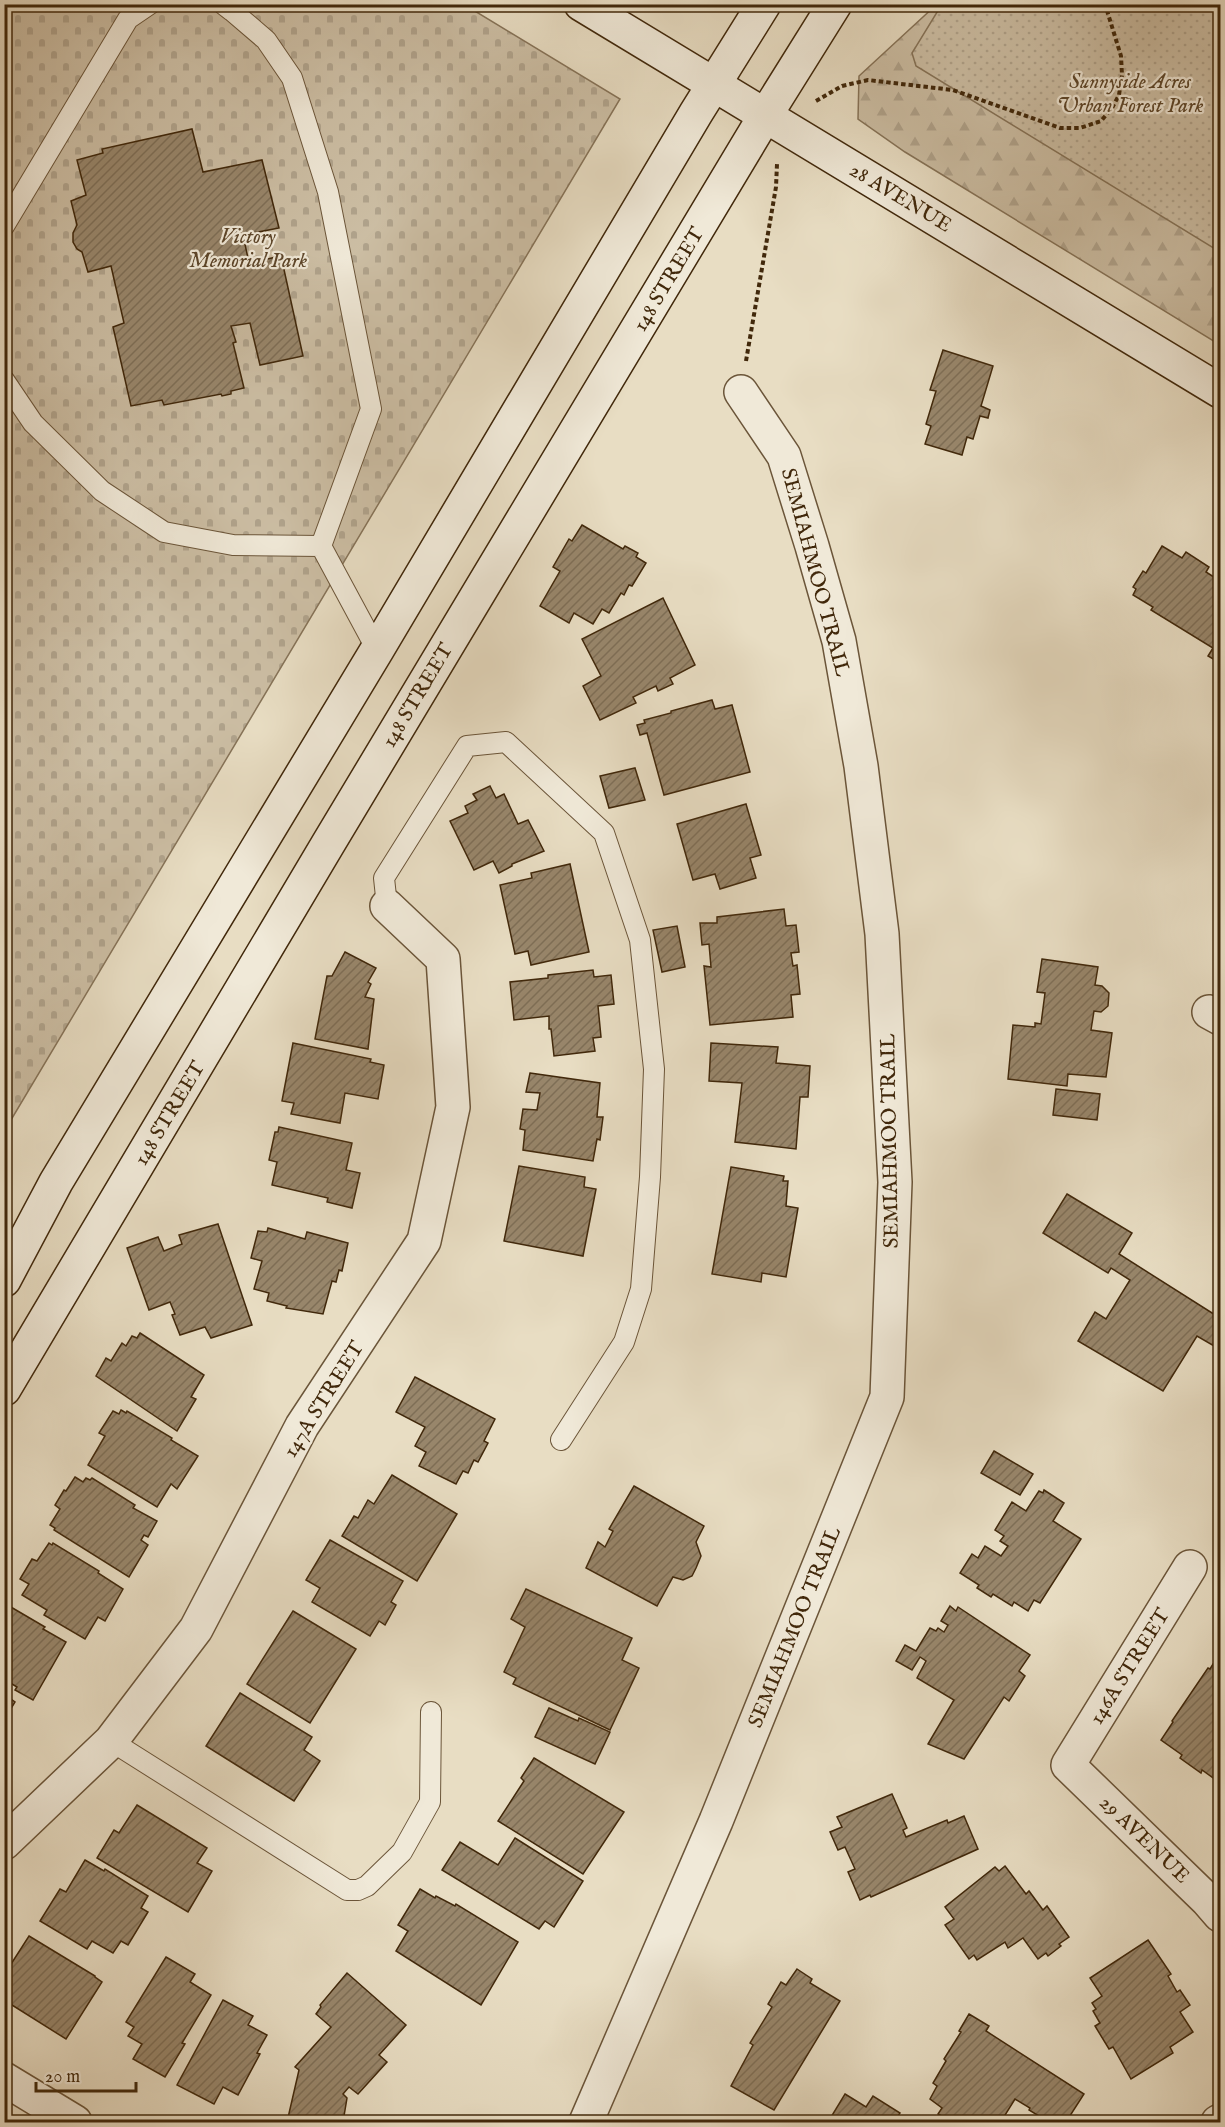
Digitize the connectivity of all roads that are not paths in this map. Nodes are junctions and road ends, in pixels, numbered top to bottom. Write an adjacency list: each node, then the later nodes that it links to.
1 (150, 4): 8 (lane)
2 (222, 4): 12 (lane)
3 (581, 4): 6 (street, 28 AVENUE)
4 (764, 4): 6 (street)
5 (835, 4): 7 (street, 148 STREET)
6 (714, 85): 7 (street, 28 AVENUE); 13 (street)
7 (765, 116): 10 (street, 28 AVENUE); 16 (street, 148 STREET)
8 (4, 226)
9 (4, 380): 12 (lane)
10 (1221, 391)
11 (741, 392): 26 (street, SEMIAHMOO TRAIL)
12 (321, 546): 13 (lane)
13 (376, 650): 15 (street)
14 (387, 906): 17 (lane); 20 (street, 147A STREET)
15 (4, 1280)
16 (4, 1389)
17 (561, 1440)
18 (1190, 1567): 21 (street, 146A STREET)
19 (431, 1712): 20 (lane)
20 (111, 1741): 22 (street, 147A STREET)
21 (1068, 1765): 23 (street, 29 AVENUE)
22 (4, 1843)
23 (1221, 1915)
24 (4, 2079): 25 (street)
25 (75, 2122)
26 (586, 2122)

